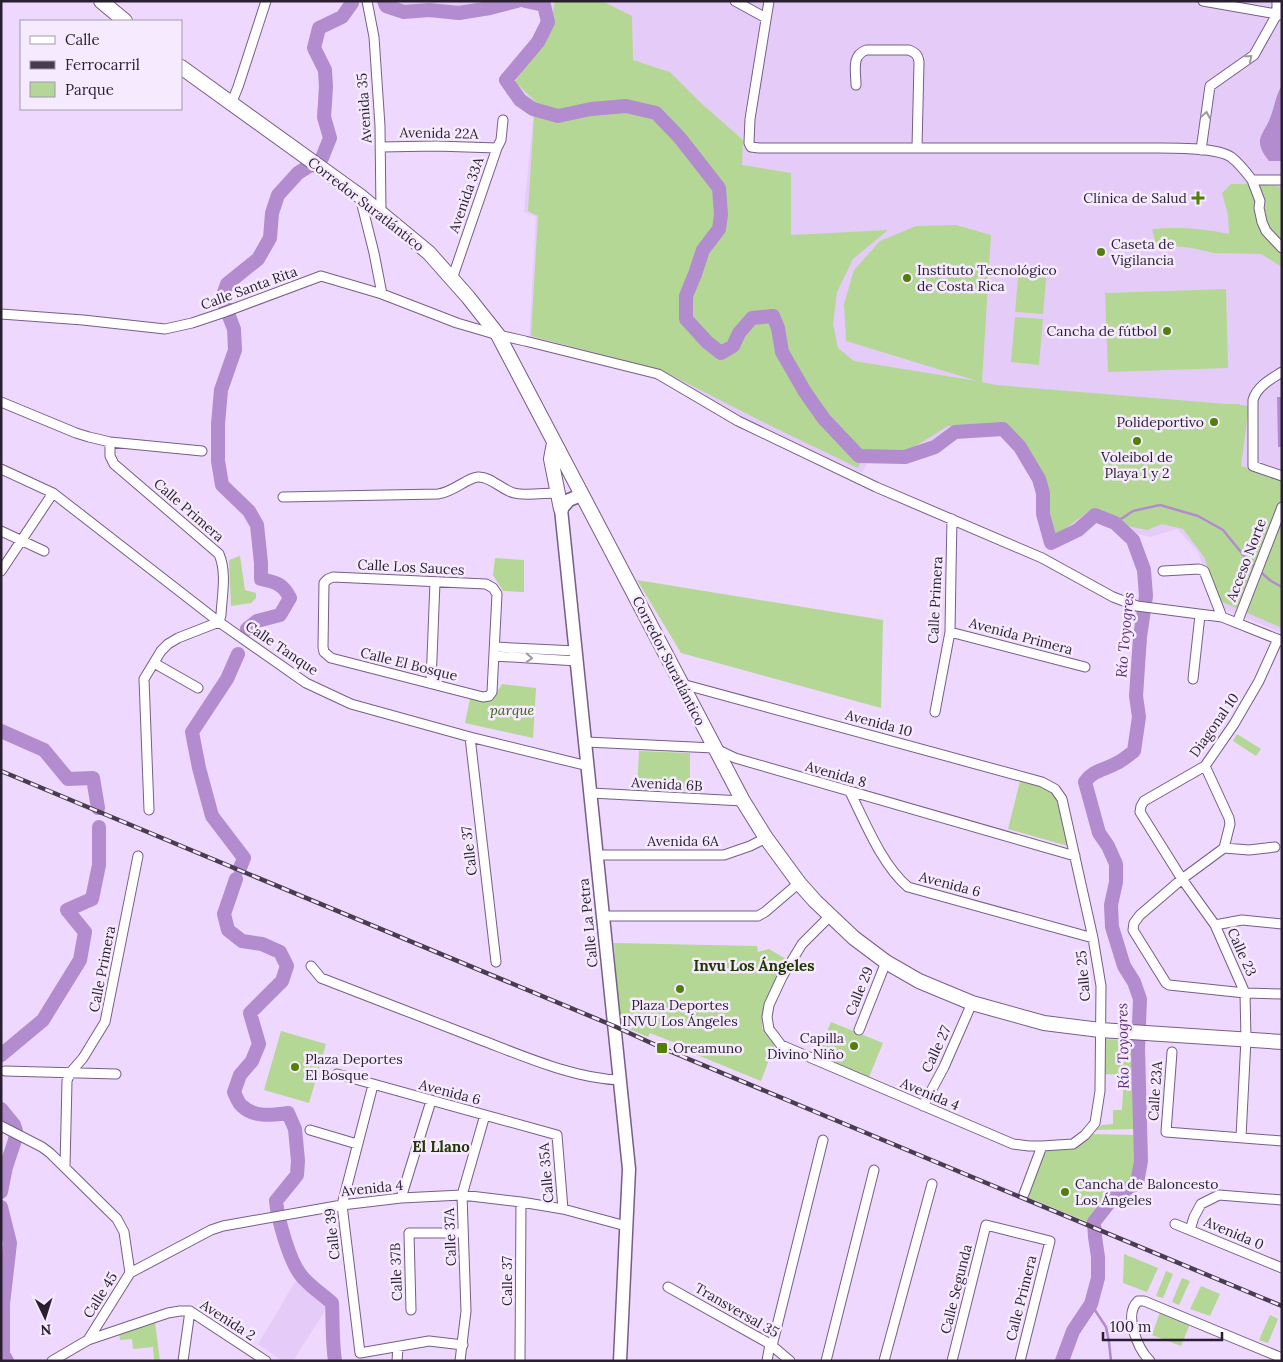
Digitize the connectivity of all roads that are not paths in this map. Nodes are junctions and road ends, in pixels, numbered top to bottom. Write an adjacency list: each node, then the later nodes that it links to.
1 (101, 1): 10 (main road)
2 (266, 1): 13 (street)
3 (367, 1): 15 (street, Avenida 35)
4 (735, 1): 9 (street)
5 (769, 1): 9 (street)
6 (1203, 1): 8 (street)
7 (1277, 1): 8 (street)
8 (1279, 14): 18 (street, one-way to 8)
9 (766, 18): 17 (street)
10 (124, 20)
11 (182, 68): 13 (main road, Corredor Suratlántico)
12 (856, 85): 17 (street)
13 (231, 104): 21 (main road, Corredor Suratlántico)
14 (503, 120): 16 (street, Avenida 33A)
15 (381, 147): 16 (street, Avenida 22A); 22 (street, Avenida 35)
16 (497, 148): 24 (street, Avenida 33A)
17 (917, 148): 18 (street)
18 (1200, 150): 19 (street)
19 (1252, 180): 20 (street); 23 (street)
20 (1282, 180)
21 (360, 196): 22 (main road, Corredor Suratlántico); 25 (street)
22 (381, 213): 24 (main road, Corredor Suratlántico)
23 (1282, 248)
24 (452, 279): 27 (main road, Corredor Suratlántico)
25 (382, 294): 26 (street, Calle Santa Rita); 27 (street, Calle Santa Rita)
26 (2, 316)
27 (498, 335): 31 (main road, Corredor Suratlántico); 41 (street, Calle Santa Rita)
28 (1282, 372): 34 (street)
29 (1, 402): 30 (street)
30 (110, 442): 32 (street); 50 (street, Calle Primera)
31 (554, 443): 36 (main road); 37 (main road, Corredor Suratlántico)
32 (202, 451)
33 (1, 469): 35 (street, Calle Tanque)
34 (1282, 476)
35 (53, 493): 43 (street); 50 (street, Calle Tanque)
36 (557, 493): 38 (street); 40 (main road)
37 (581, 495): 40 (street); 61 (main road, Corredor Suratlántico)
38 (283, 497)
39 (1282, 507): 51 (street, Acceso Norte)
40 (561, 509): 56 (street, Calle La Petra)
41 (952, 519): 48 (street, Calle Santa Rita); 52 (street, Calle Primera)
42 (1, 531): 43 (street)
43 (22, 540): 44 (street); 46 (street)
44 (44, 550)
45 (1163, 571): 49 (street)
46 (1, 572)
47 (435, 582): 54 (street, Calle Los Sauces); 55 (street, Calle Los Sauces); 60 (street)
48 (1200, 615): 49 (street, Calle Santa Rita); 59 (street)
49 (1222, 617): 51 (street, Calle Santa Rita)
50 (219, 622): 57 (street); 64 (street, Calle Tanque)
51 (1237, 623): 53 (street, Calle Santa Rita)
52 (950, 632): 58 (street, Avenida Primera); 63 (street, Calle Primera)
53 (1280, 641): 68 (street, Diagonal 10)
54 (324, 652): 60 (street, Calle El Bosque)
55 (495, 652): 56 (street); 60 (street, Calle El Bosque)
56 (576, 656): 65 (street, Calle La Petra)
57 (154, 663): 62 (street); 74 (street)
58 (1085, 667)
59 (1193, 679)
60 (431, 684)
61 (682, 684): 66 (main road, Corredor Suratlántico); 71 (street, Avenida 10)
62 (198, 688)
63 (935, 712)
64 (470, 737): 67 (street, Calle Tanque); 88 (street, Calle 37)
65 (586, 742): 66 (street, Avenida 8); 67 (street, Calle La Petra)
66 (714, 748): 69 (street, Avenida 8); 72 (main road, Corredor Suratlántico)
67 (588, 766): 70 (street, Calle La Petra)
68 (1205, 766): 73 (street, Diagonal 10); 77 (street)
69 (850, 792): 80 (street, Avenida 8); 87 (street, Avenida 6)
70 (591, 794): 72 (street, Avenida 6B); 78 (street, Calle La Petra)
71 (1062, 800): 80 (street, Calle 25)
72 (743, 801): 75 (main road, Corredor Suratlántico)
73 (1144, 801): 81 (street, Calle 23)
74 (149, 810)
75 (766, 838): 78 (street, Avenida 6A); 82 (main road, Corredor Suratlántico)
76 (1275, 847): 77 (street)
77 (1224, 848): 81 (street)
78 (596, 855): 84 (street, Calle La Petra)
79 (138, 856): 100 (street, Calle Primera)
80 (1075, 856): 87 (street, Calle 25)
81 (1182, 879): 86 (street, Calle 23); 91 (street)
82 (799, 883): 83 (main road, Corredor Suratlántico); 84 (street)
83 (831, 915): 89 (main road, Corredor Suratlántico); 106 (street, Avenida 4)
84 (603, 916): 103 (street, Calle La Petra)
85 (1282, 924): 86 (street)
86 (1215, 925): 91 (street, Calle 23)
87 (1094, 938): 95 (street, Calle 25)
88 (496, 962)
89 (886, 962): 93 (main road, Corredor Suratlántico); 94 (street, Calle 29)
90 (311, 966): 103 (street)
91 (1246, 993): 92 (street); 96 (street, Calle 23)
92 (1282, 994)
93 (972, 1004): 95 (main road, Corredor Suratlántico); 106 (street, Calle 27)
94 (859, 1030)
95 (1100, 1030): 96 (main road, Corredor Suratlántico); 115 (street, Calle 25)
96 (1246, 1039): 97 (main road, Corredor Suratlántico); 111 (street, Calle 23)
97 (1282, 1042)
98 (1172, 1052): 111 (street, Calle 23A)
99 (5, 1071): 100 (street)
100 (70, 1073): 101 (street); 117 (street)
101 (116, 1074)
102 (337, 1074): 104 (street, Avenida 6)
103 (620, 1080): 129 (street, Calle La Petra)
104 (373, 1085): 105 (street, Avenida 6); 114 (street, Calle 39)
105 (431, 1101): 107 (street, Avenida 6); 122 (street)
106 (923, 1106): 116 (street, Avenida 4)
107 (485, 1115): 110 (street, Avenida 6); 121 (street, Calle 37A)
108 (4, 1128): 117 (street, Calle 45)
109 (310, 1130): 114 (street)
110 (557, 1135): 126 (street, Calle 35A)
111 (1241, 1137): 113 (street)
112 (823, 1140): 139 (street)
113 (1282, 1141)
114 (357, 1144): 125 (street, Calle 39)
115 (1073, 1144): 116 (street, Avenida 4)
116 (1042, 1146): 120 (street)
117 (66, 1167): 133 (street, Calle 45)
118 (874, 1170): 151 (street)
119 (932, 1184): 152 (street)
120 (1024, 1194)
121 (462, 1195): 122 (street, Avenida 4); 124 (street, Avenida 4); 131 (street, Calle 37A)
122 (401, 1198): 125 (street, Avenida 4)
123 (1282, 1200): 130 (street)
124 (521, 1202): 126 (street, Avenida 4); 147 (street, Calle 37)
125 (342, 1204): 133 (street, Avenida 4); 140 (street, Calle 39)
126 (563, 1209): 129 (street, Avenida 4)
127 (1175, 1224): 130 (street, Avenida 0)
128 (986, 1225): 153 (street, Calle Segunda); 154 (street, Calle Primera)
129 (626, 1226): 148 (street, Calle La Petra)
130 (1190, 1230): 132 (street, Avenida 0)
131 (463, 1233): 135 (street, Calle 37B); 138 (street, Calle 37A)
132 (1282, 1268)
133 (130, 1273): 137 (street, Calle 45)
134 (668, 1287): 139 (street, Transversal 35)
135 (411, 1310)
136 (190, 1311): 137 (street, Avenida 2); 143 (street); 144 (street, Avenida 2)
137 (88, 1340): 142 (street, Avenida 2)
138 (463, 1345): 140 (street); 146 (street, Calle 37A)
139 (771, 1345): 149 (street); 150 (street, Transversal 35)
140 (398, 1347): 145 (street)
141 (1282, 1358): 155 (street)
142 (52, 1361)
143 (183, 1361)
144 (266, 1361)
145 (397, 1361)
146 (460, 1361)
147 (520, 1361)
148 (620, 1361)
149 (767, 1361)
150 (790, 1361)
151 (826, 1361)
152 (884, 1361)
153 (952, 1361)
154 (1020, 1361)
155 (1150, 1361)

